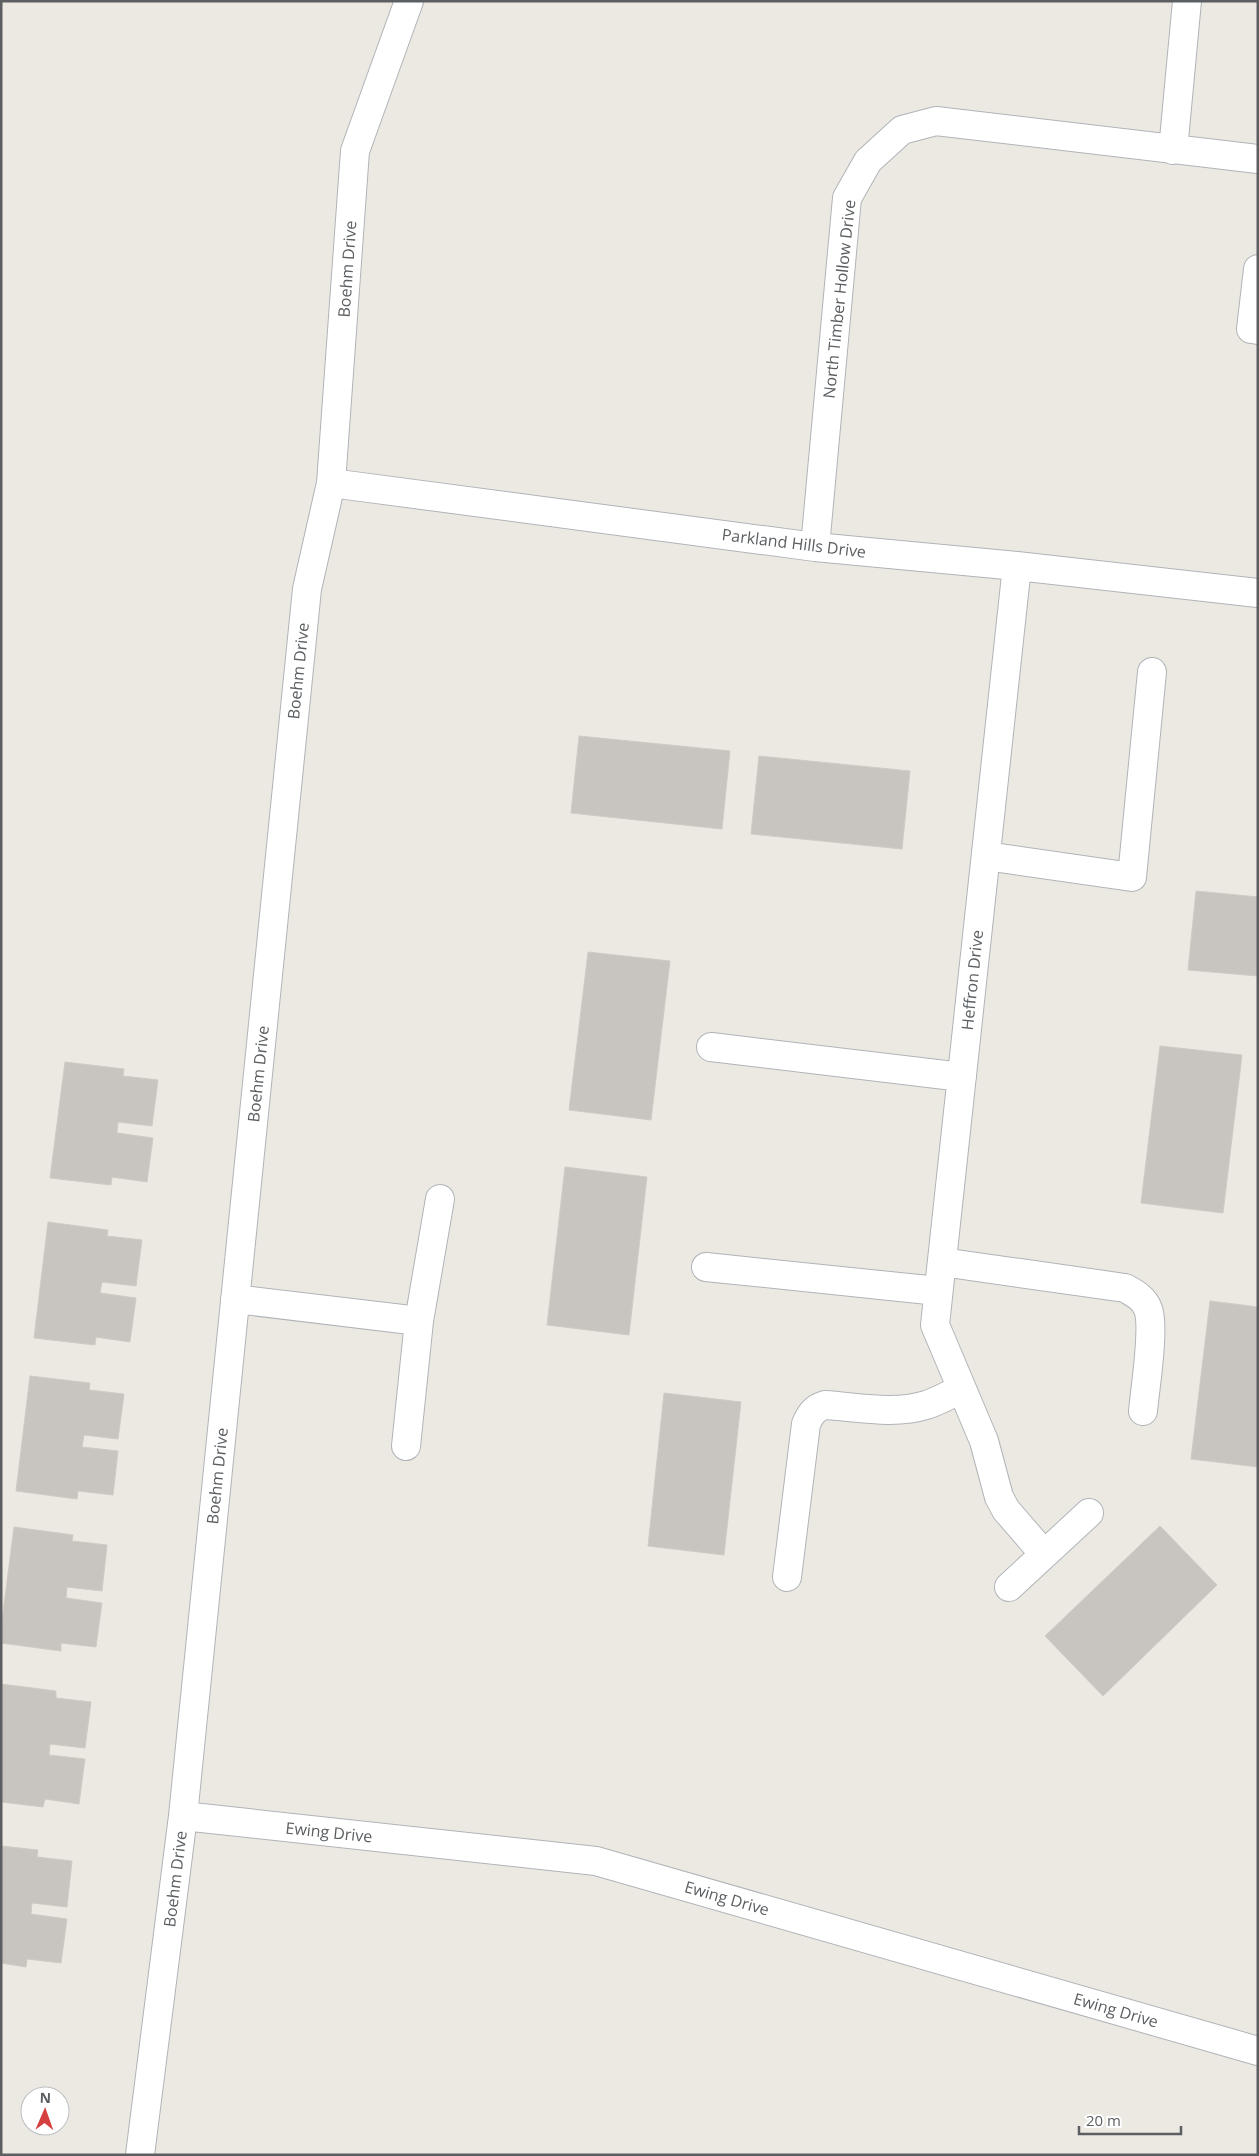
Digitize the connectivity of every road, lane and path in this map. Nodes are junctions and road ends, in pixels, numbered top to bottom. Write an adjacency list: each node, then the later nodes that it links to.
1 (409, 1): 7 (street, Boehm Drive)
2 (1187, 1): 3 (street)
3 (1174, 150): 4 (street, North Timber Hollow Drive); 8 (street, North Timber Hollow Drive)
4 (1258, 160)
5 (1258, 270): 6 (street)
6 (1258, 330)
7 (331, 484): 8 (street, Parkland Hills Drive); 19 (street, Boehm Drive)
8 (815, 547): 9 (street, Parkland Hills Drive)
9 (1017, 566): 10 (street, Parkland Hills Drive); 12 (street, Heffron Drive)
10 (1258, 593)
11 (1152, 672): 12 (street)
12 (986, 856): 14 (street, Heffron Drive)
13 (711, 1047): 14 (street)
14 (962, 1077): 16 (street, Heffron Drive)
15 (440, 1199): 20 (street)
16 (942, 1262): 18 (street, Heffron Drive); 22 (street)
17 (706, 1267): 18 (street)
18 (938, 1291): 21 (street, Heffron Drive)
19 (235, 1299): 20 (street); 28 (street, Boehm Drive)
20 (419, 1321): 23 (street)
21 (962, 1389): 25 (street, Heffron Drive); 26 (street)
22 (1143, 1411)
23 (406, 1446)
24 (1089, 1514): 25 (street)
25 (1044, 1554): 27 (street)
26 (787, 1576)
27 (1009, 1586)
28 (183, 1816): 29 (street, Ewing Drive); 30 (street, Boehm Drive)
29 (1258, 2051)
30 (140, 2155)

